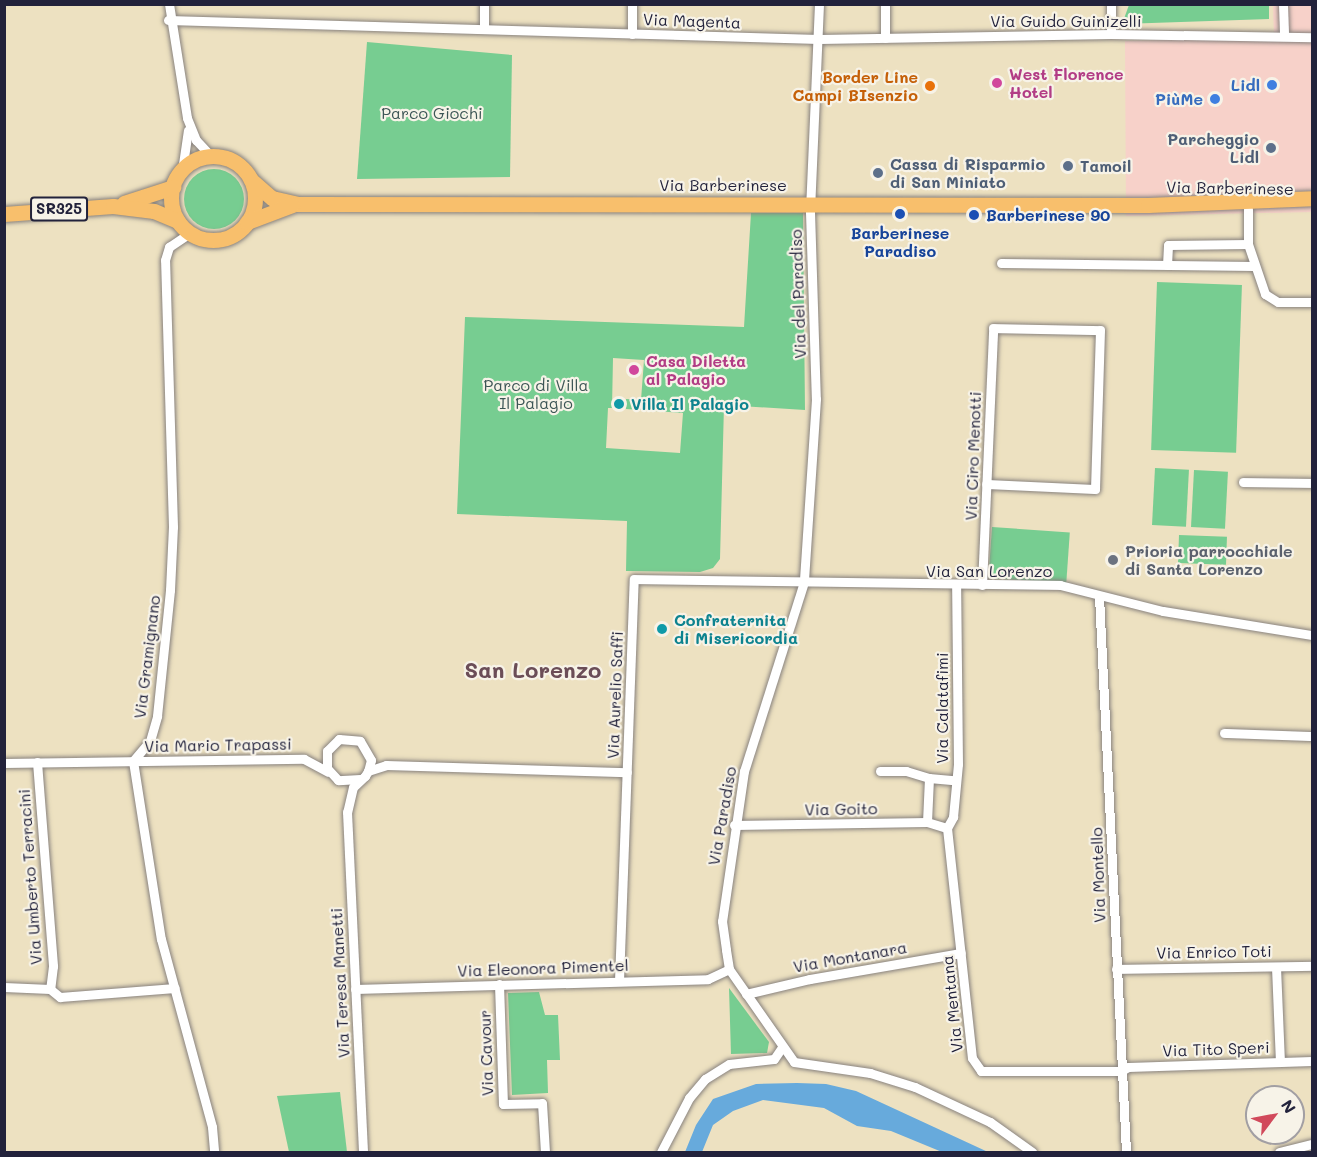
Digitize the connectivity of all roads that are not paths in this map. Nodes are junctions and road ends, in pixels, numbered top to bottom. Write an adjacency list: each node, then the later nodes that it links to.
1 (169, 4): 8 (street)
2 (484, 4): 9 (street)
3 (632, 4): 10 (street)
4 (819, 4): 15 (street, Via del Paradiso)
5 (885, 4): 14 (street)
6 (1111, 4): 11 (street)
7 (1282, 4): 12 (street)
8 (168, 20): 9 (street, Via Magenta); 16 (street)
9 (484, 28): 10 (street, Via Magenta)
10 (632, 34): 15 (street, Via Magenta)
11 (1111, 34): 12 (street, Via Guido Guinizelli); 14 (street, Via Guido Guinizelli)
12 (1284, 36): 13 (street, Via Guido Guinizelli)
13 (1312, 37)
14 (885, 38): 15 (street, Via Guido Guinizelli)
15 (819, 39): 22 (street, Via del Paradiso)
16 (187, 118): 17 (street); 18 (street)
17 (212, 157): 18 (main road); 19 (main road, Via Barberinese)
18 (182, 171): 20 (main road)
19 (251, 180): 23 (main road, Via Barberinese); 30 (main road)
20 (173, 186): 25 (main road, SR325); 29 (main road)
21 (1312, 198): 24 (main road, Via Barberinese)
22 (810, 203): 23 (main road, Via Barberinese); 24 (main road, Via Barberinese); 40 (street, Via del Paradiso)
23 (298, 204): 30 (main road, Via Barberinese)
24 (1148, 204): 27 (main road, Via Barberinese)
25 (113, 206): 28 (main road, SR325); 29 (main road, SR325)
26 (1312, 207): 27 (main road, Via Barberinese)
27 (1248, 209): 32 (street)
28 (4, 214)
29 (178, 221): 31 (main road)
30 (247, 222): 31 (main road, Via Barberinese)
31 (190, 233): 50 (street, Via Gramignano)
32 (1248, 244): 34 (street); 35 (street)
33 (1001, 263): 34 (street)
34 (1167, 265): 35 (street)
35 (1254, 266): 36 (street)
36 (1312, 302)
37 (1244, 482): 38 (street)
38 (1312, 483)
39 (987, 484): 39 (street, Via Ciro Menotti); 41 (street, Via Ciro Menotti)
40 (804, 582): 42 (street, Via San Lorenzo); 56 (street, Via Aurelio Saffi); 63 (street, Via Paradiso)
41 (982, 585): 42 (street, Via San Lorenzo); 43 (street, Via San Lorenzo)
42 (956, 587): 60 (street, Via Calatafimi)
43 (1099, 596): 44 (street, Via San Lorenzo); 69 (street, Via Montello)
44 (1312, 635)
45 (1224, 733): 46 (street)
46 (1312, 736)
47 (330, 746): 48 (street); 49 (street, Via Mario Trapassi); 57 (street, Via Teresa Manetti)
48 (370, 754): 53 (street); 54 (street)
49 (304, 759): 50 (street, Via Mario Trapassi); 57 (street, Via Mario Trapassi)
50 (133, 761): 51 (street, Via Mario Trapassi); 73 (street)
51 (37, 762): 52 (street, Via Mario Trapassi); 74 (street, Via Umberto Terracini)
52 (4, 763)
53 (386, 765): 54 (street); 56 (street)
54 (368, 771): 59 (street, Via Teresa Manetti)
55 (880, 771): 58 (street)
56 (627, 772): 70 (street, Via Aurelio Saffi)
57 (332, 775): 59 (street); 61 (street, Via Teresa Manetti)
58 (929, 778): 60 (street); 62 (street)
59 (360, 779): 61 (street, Via Teresa Manetti)
60 (954, 780): 64 (street, Via Calatafimi)
61 (347, 812): 75 (street, Via Teresa Manetti)
62 (927, 822): 63 (street, Via Goito); 64 (street, Via Goito)
63 (734, 825): 68 (street, Via Paradiso)
64 (947, 828): 65 (street, Via Mentana)
65 (961, 953): 76 (street, Via Montanara); 80 (street, Via Mentana)
66 (1312, 966): 67 (street, Via Enrico Toti)
67 (1276, 967): 69 (street, Via Enrico Toti); 79 (street)
68 (729, 969): 70 (street, Via Eleonora Pimentel); 76 (street, Via Paradiso)
69 (1116, 969): 80 (street, Via Montello)
70 (619, 981): 71 (street, Via Eleonora Pimentel)
71 (499, 984): 75 (street, Via Eleonora Pimentel); 84 (street, Via Cavour)
72 (4, 987): 74 (street, Via Umberto Terracini)
73 (175, 988): 74 (street, Via Umberto Terracini); 82 (street)
74 (50, 989)
75 (355, 989): 83 (street, Via Teresa Manetti)
76 (746, 994): 77 (street, Via Paradiso)
77 (782, 1047): 85 (street); 86 (street, Via Paradiso)
78 (1312, 1061): 79 (street, Via Tito Speri)
79 (1280, 1062): 80 (street, Via Tito Speri)
80 (1121, 1071): 87 (street, Via Montello)
81 (1312, 1144): 88 (street)
82 (214, 1152)
83 (363, 1152)
84 (545, 1152)
85 (662, 1152)
86 (1032, 1152)
87 (1125, 1152)
88 (1279, 1152)

